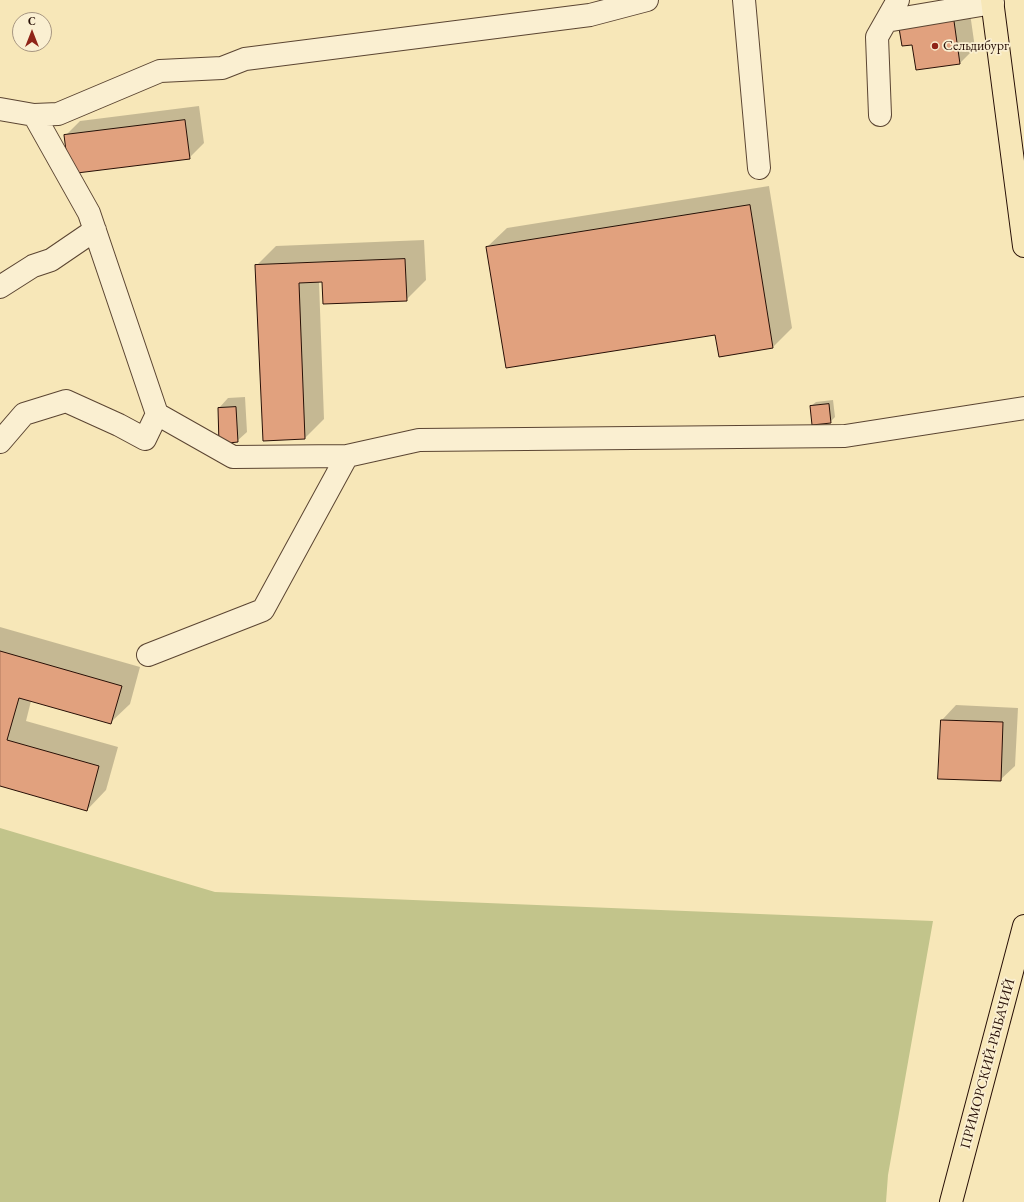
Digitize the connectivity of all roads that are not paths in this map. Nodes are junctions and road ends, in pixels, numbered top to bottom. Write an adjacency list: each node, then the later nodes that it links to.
1 (647, 0): 7 (lane)
2 (744, 0): 9 (lane)
3 (898, 0): 5 (lane)
4 (992, 1): 5 (lane); 11 (main road)
5 (886, 21): 8 (lane)
6 (0, 109): 7 (lane)
7 (34, 115): 10 (lane)
8 (880, 116)
9 (759, 168)
10 (95, 230): 12 (lane); 14 (lane)
11 (1024, 246)
12 (0, 287)
13 (1024, 408): 16 (lane)
14 (157, 414): 15 (lane); 16 (lane)
15 (0, 442)
16 (346, 456): 17 (lane)
17 (148, 655)
18 (1024, 926): 19 (main road, ПРИМОРСКИЙ-РЫБАЧИЙ)
19 (952, 1202)

